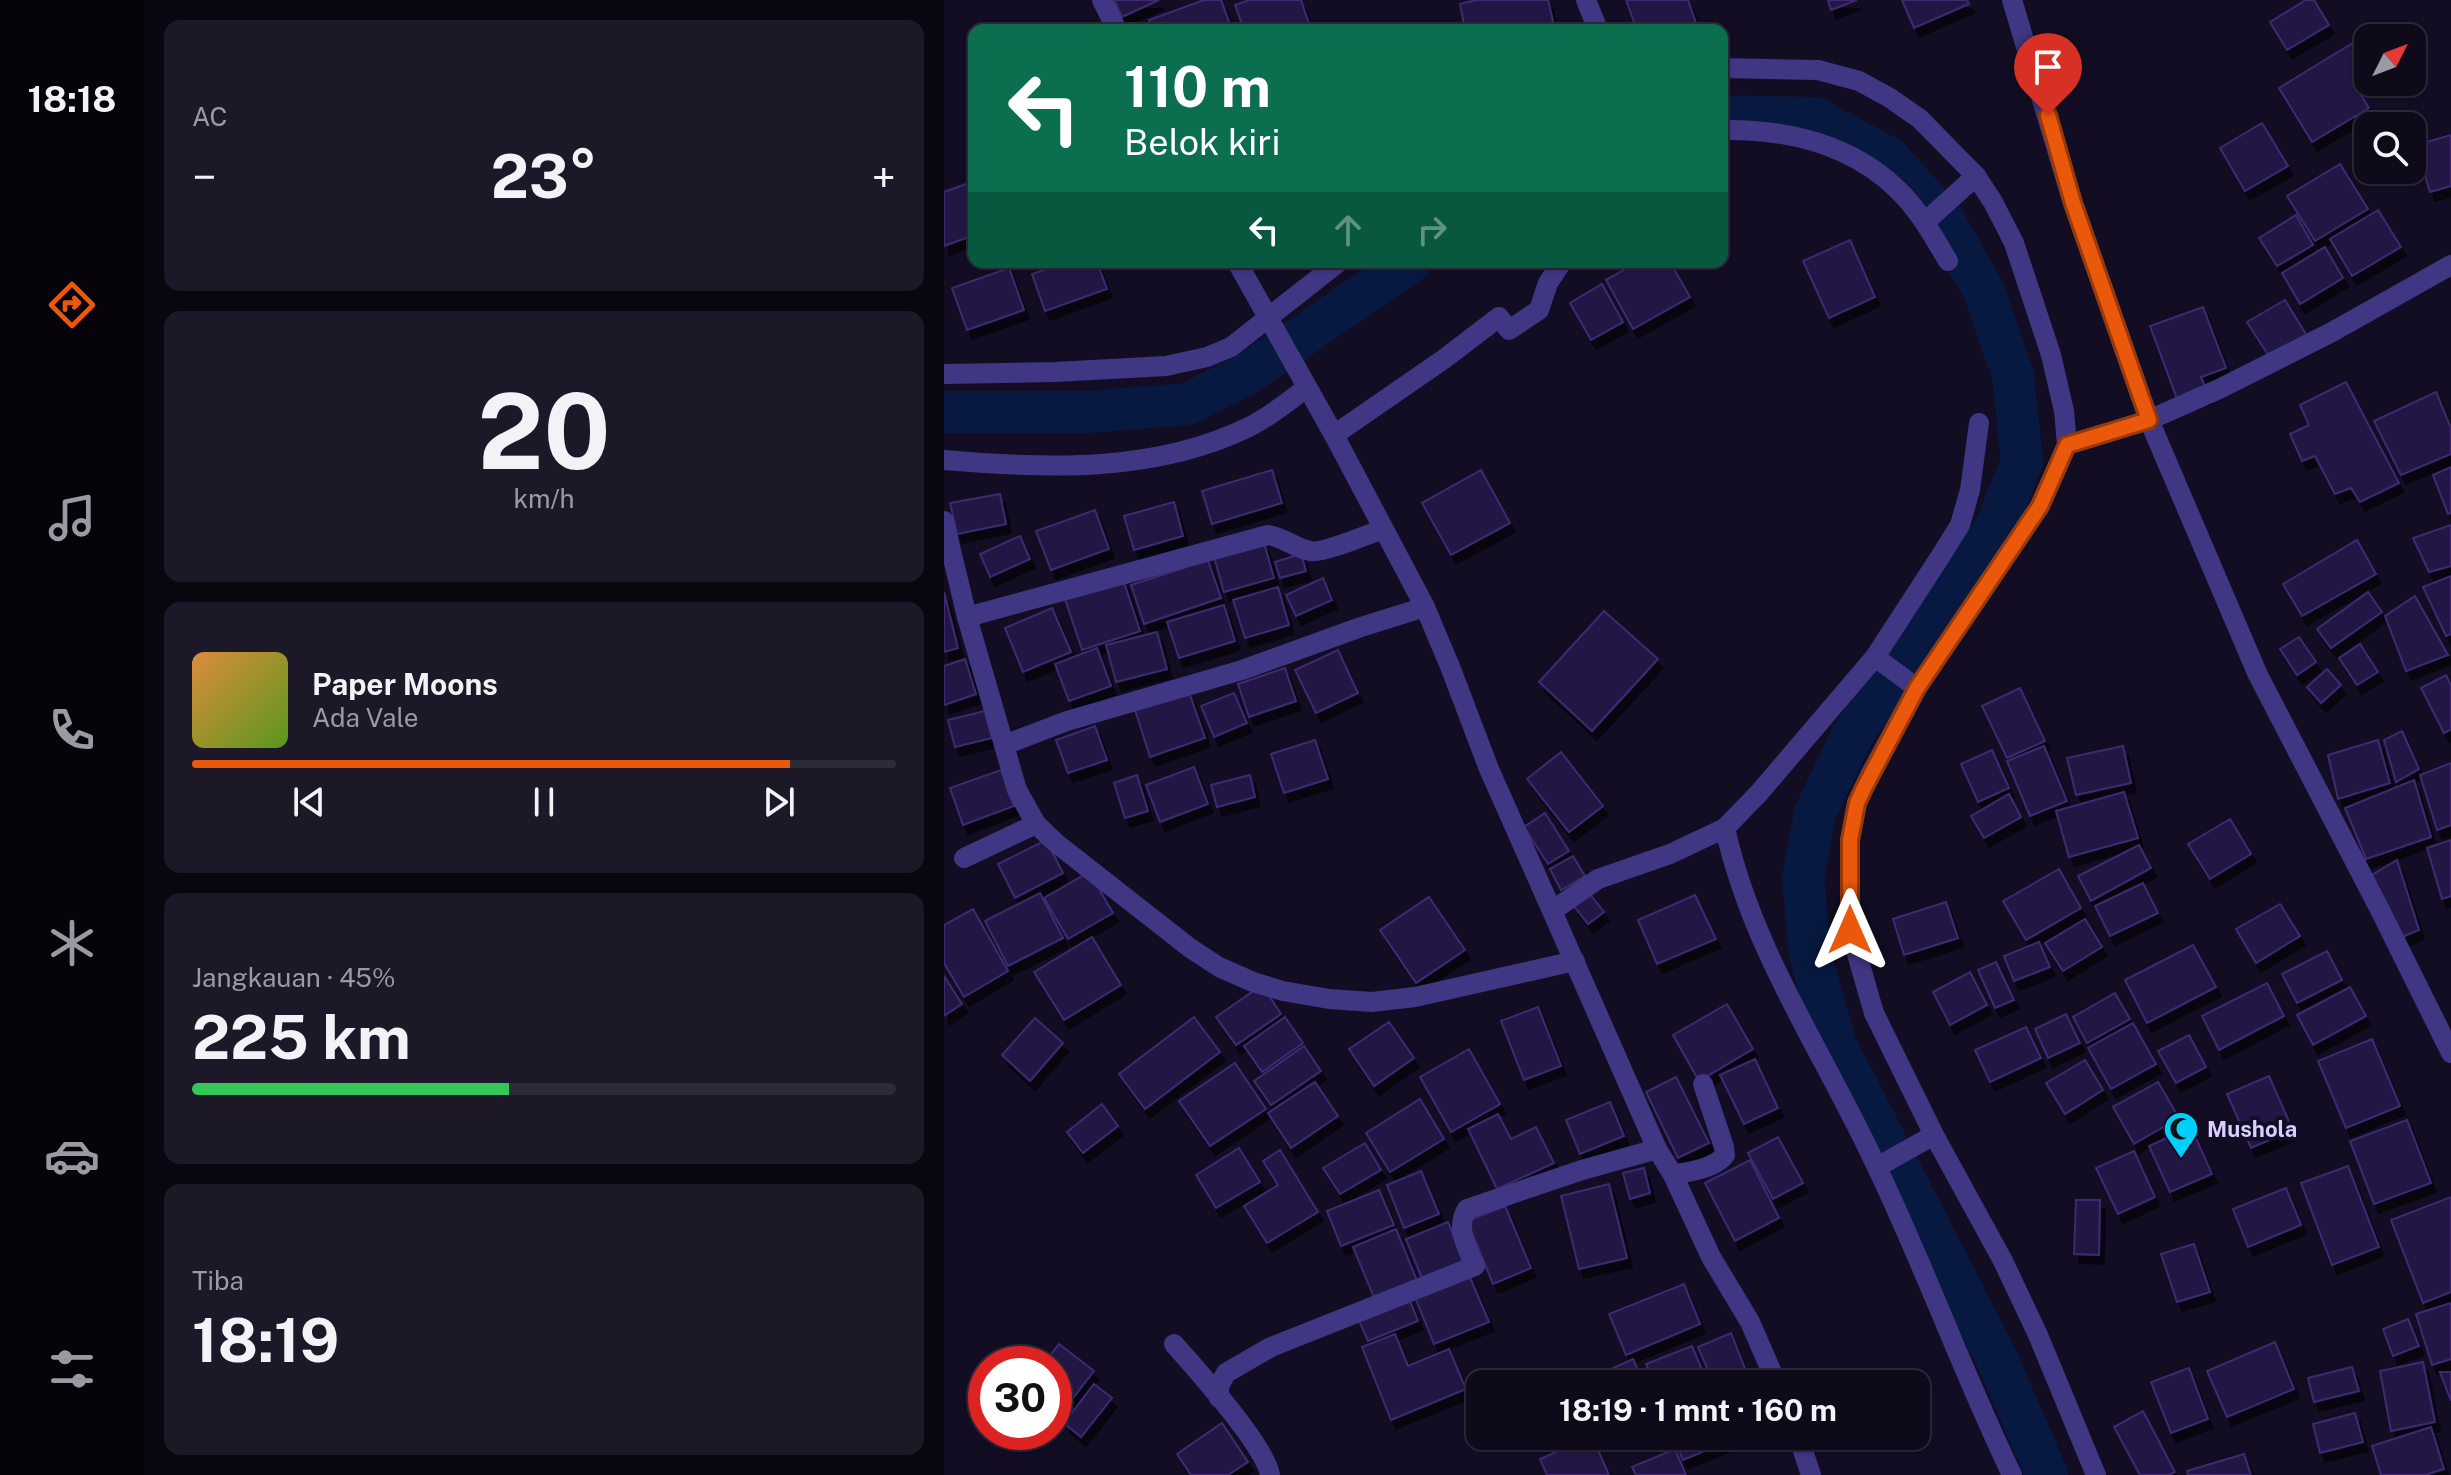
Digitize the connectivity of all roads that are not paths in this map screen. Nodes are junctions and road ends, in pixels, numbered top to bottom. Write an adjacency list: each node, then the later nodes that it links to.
1 (1102, 0): 4 (street)
2 (1586, 0): 5 (street)
3 (2012, 0): 18 (street)
4 (1114, 24)
5 (1596, 24)
6 (1728, 68): 8 (street)
7 (1728, 130): 9 (street)
8 (1972, 180): 9 (street); 21 (street)
9 (1929, 219): 10 (street)
10 (1948, 261)
11 (2451, 265): 18 (street)
12 (1240, 268): 15 (street)
13 (1331, 268): 15 (street)
14 (1558, 268): 20 (street)
15 (1267, 318): 16 (street); 17 (street)
16 (944, 374)
17 (1305, 383): 20 (street); 22 (street)
18 (2149, 420): 21 (street); 35 (street)
19 (1979, 423): 27 (street)
20 (1334, 435): 24 (street)
21 (2067, 445): 28 (street)
22 (944, 460)
23 (944, 521): 26 (street)
24 (1383, 529): 25 (street); 26 (street)
25 (1425, 607): 29 (street); 33 (street)
26 (967, 617): 29 (street)
27 (1879, 659): 28 (street); 31 (street)
28 (1912, 685): 37 (street)
29 (1004, 745): 30 (street)
30 (1036, 824): 32 (street); 34 (street)
31 (1725, 828): 33 (street); 39 (street)
32 (964, 858)
33 (1552, 911): 34 (street)
34 (1575, 961): 38 (street)
35 (2451, 1053)
36 (1703, 1084): 40 (street)
37 (1930, 1137): 39 (street); 48 (street)
38 (1657, 1149): 40 (street); 43 (street)
39 (1882, 1165): 47 (street)
40 (1673, 1175): 42 (street)
41 (1174, 1344): 43 (street)
42 (1771, 1370)
43 (1219, 1398): 45 (street)
44 (1803, 1450): 46 (street)
45 (1270, 1475)
46 (1811, 1475)
47 (2012, 1475)
48 (2096, 1475)

